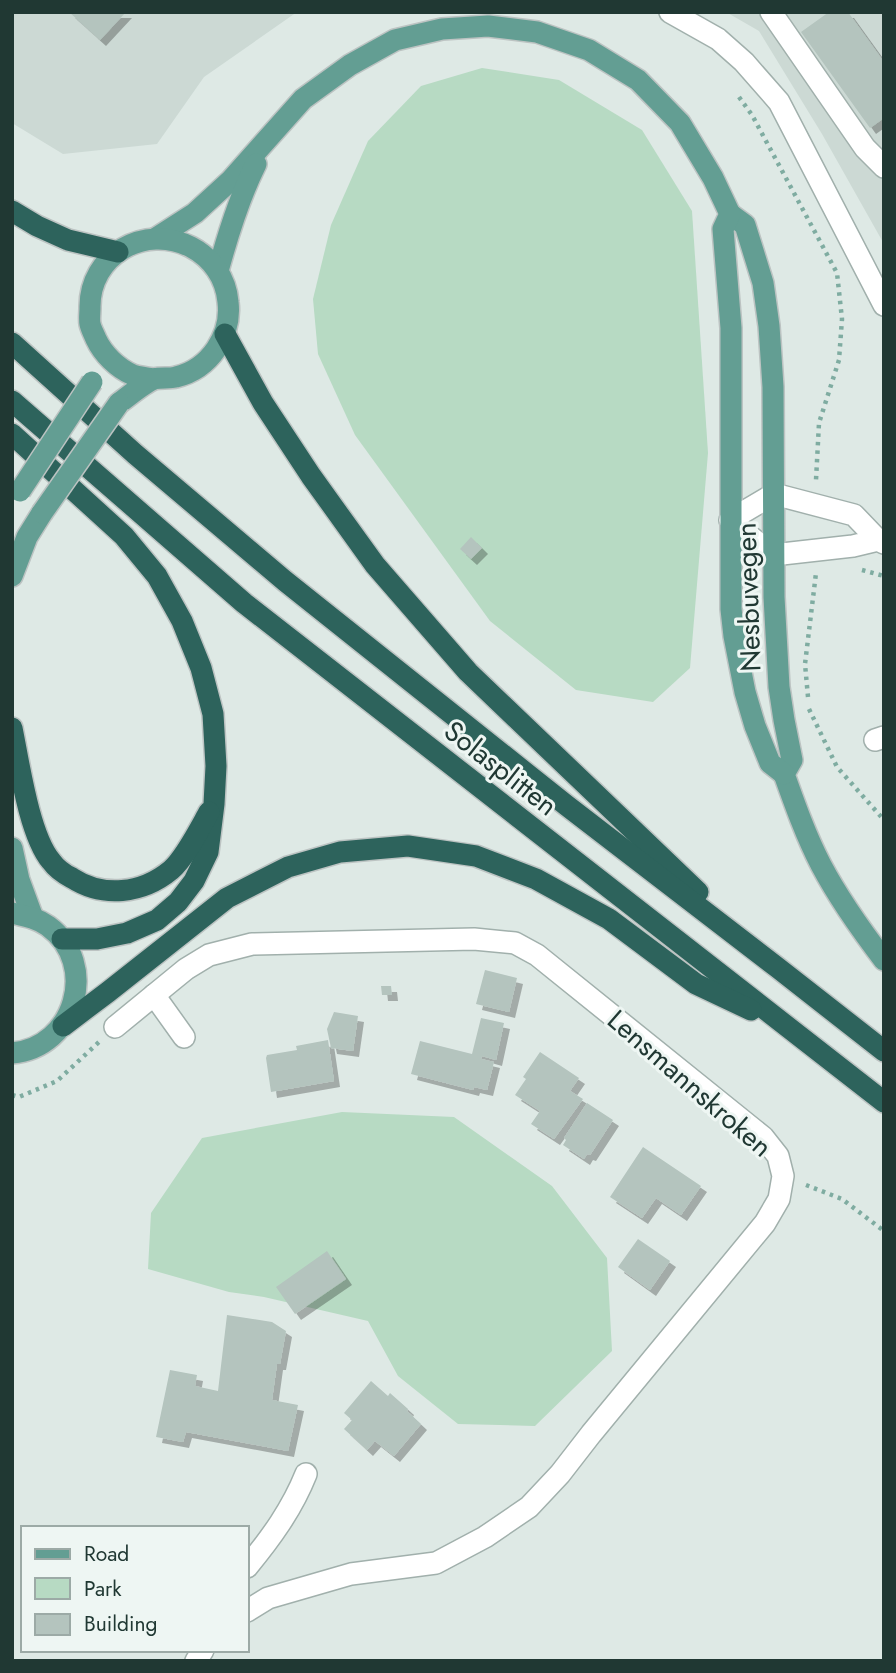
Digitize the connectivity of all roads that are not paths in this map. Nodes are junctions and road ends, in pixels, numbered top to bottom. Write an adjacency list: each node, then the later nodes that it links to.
1 (670, 12): 10 (street)
2 (771, 12): 4 (street)
3 (269, 138): 6 (main road, Nesbuvegen); 7 (main road); 9 (main road)
4 (884, 167)
5 (12, 211): 8 (highway)
6 (730, 214): 17 (main road, Nesbuvegen); 19 (main road)
7 (156, 238): 8 (main road); 9 (main road)
8 (118, 251): 13 (main road)
9 (218, 271): 11 (main road)
10 (884, 305)
11 (225, 334): 14 (main road); 30 (highway)
12 (12, 342): 30 (highway, Solasplitten)
13 (100, 347): 14 (main road); 18 (main road, bridge)
14 (154, 379): 22 (main road, bridge)
15 (12, 401): 34 (highway, Solasplitten)
16 (12, 434): 25 (highway)
17 (774, 494): 19 (street); 20 (street); 21 (main road, Nesbuvegen)
18 (16, 497)
19 (730, 520): 21 (street); 24 (main road)
20 (881, 542): 21 (street)
21 (773, 555): 24 (main road, Nesbuvegen)
22 (12, 576)
23 (12, 728): 25 (highway)
24 (784, 774): 29 (main road, Nesbuvegen)
25 (214, 804): 28 (highway)
26 (12, 848): 27 (main road)
27 (23, 915): 28 (main road)
28 (62, 939): 32 (main road)
29 (884, 960)
30 (778, 968): 36 (highway, Solasplitten)
31 (154, 995): 33 (street, Lensmannskroken); 35 (street); 41 (street, Lensmannskroken)
32 (63, 1026): 34 (highway); 37 (main road)
33 (116, 1027)
34 (788, 1028): 38 (highway, Solasplitten)
35 (184, 1037)
36 (884, 1051)
37 (12, 1053)
38 (884, 1102)
39 (306, 1474): 40 (street)
40 (248, 1566)
41 (248, 1610)

